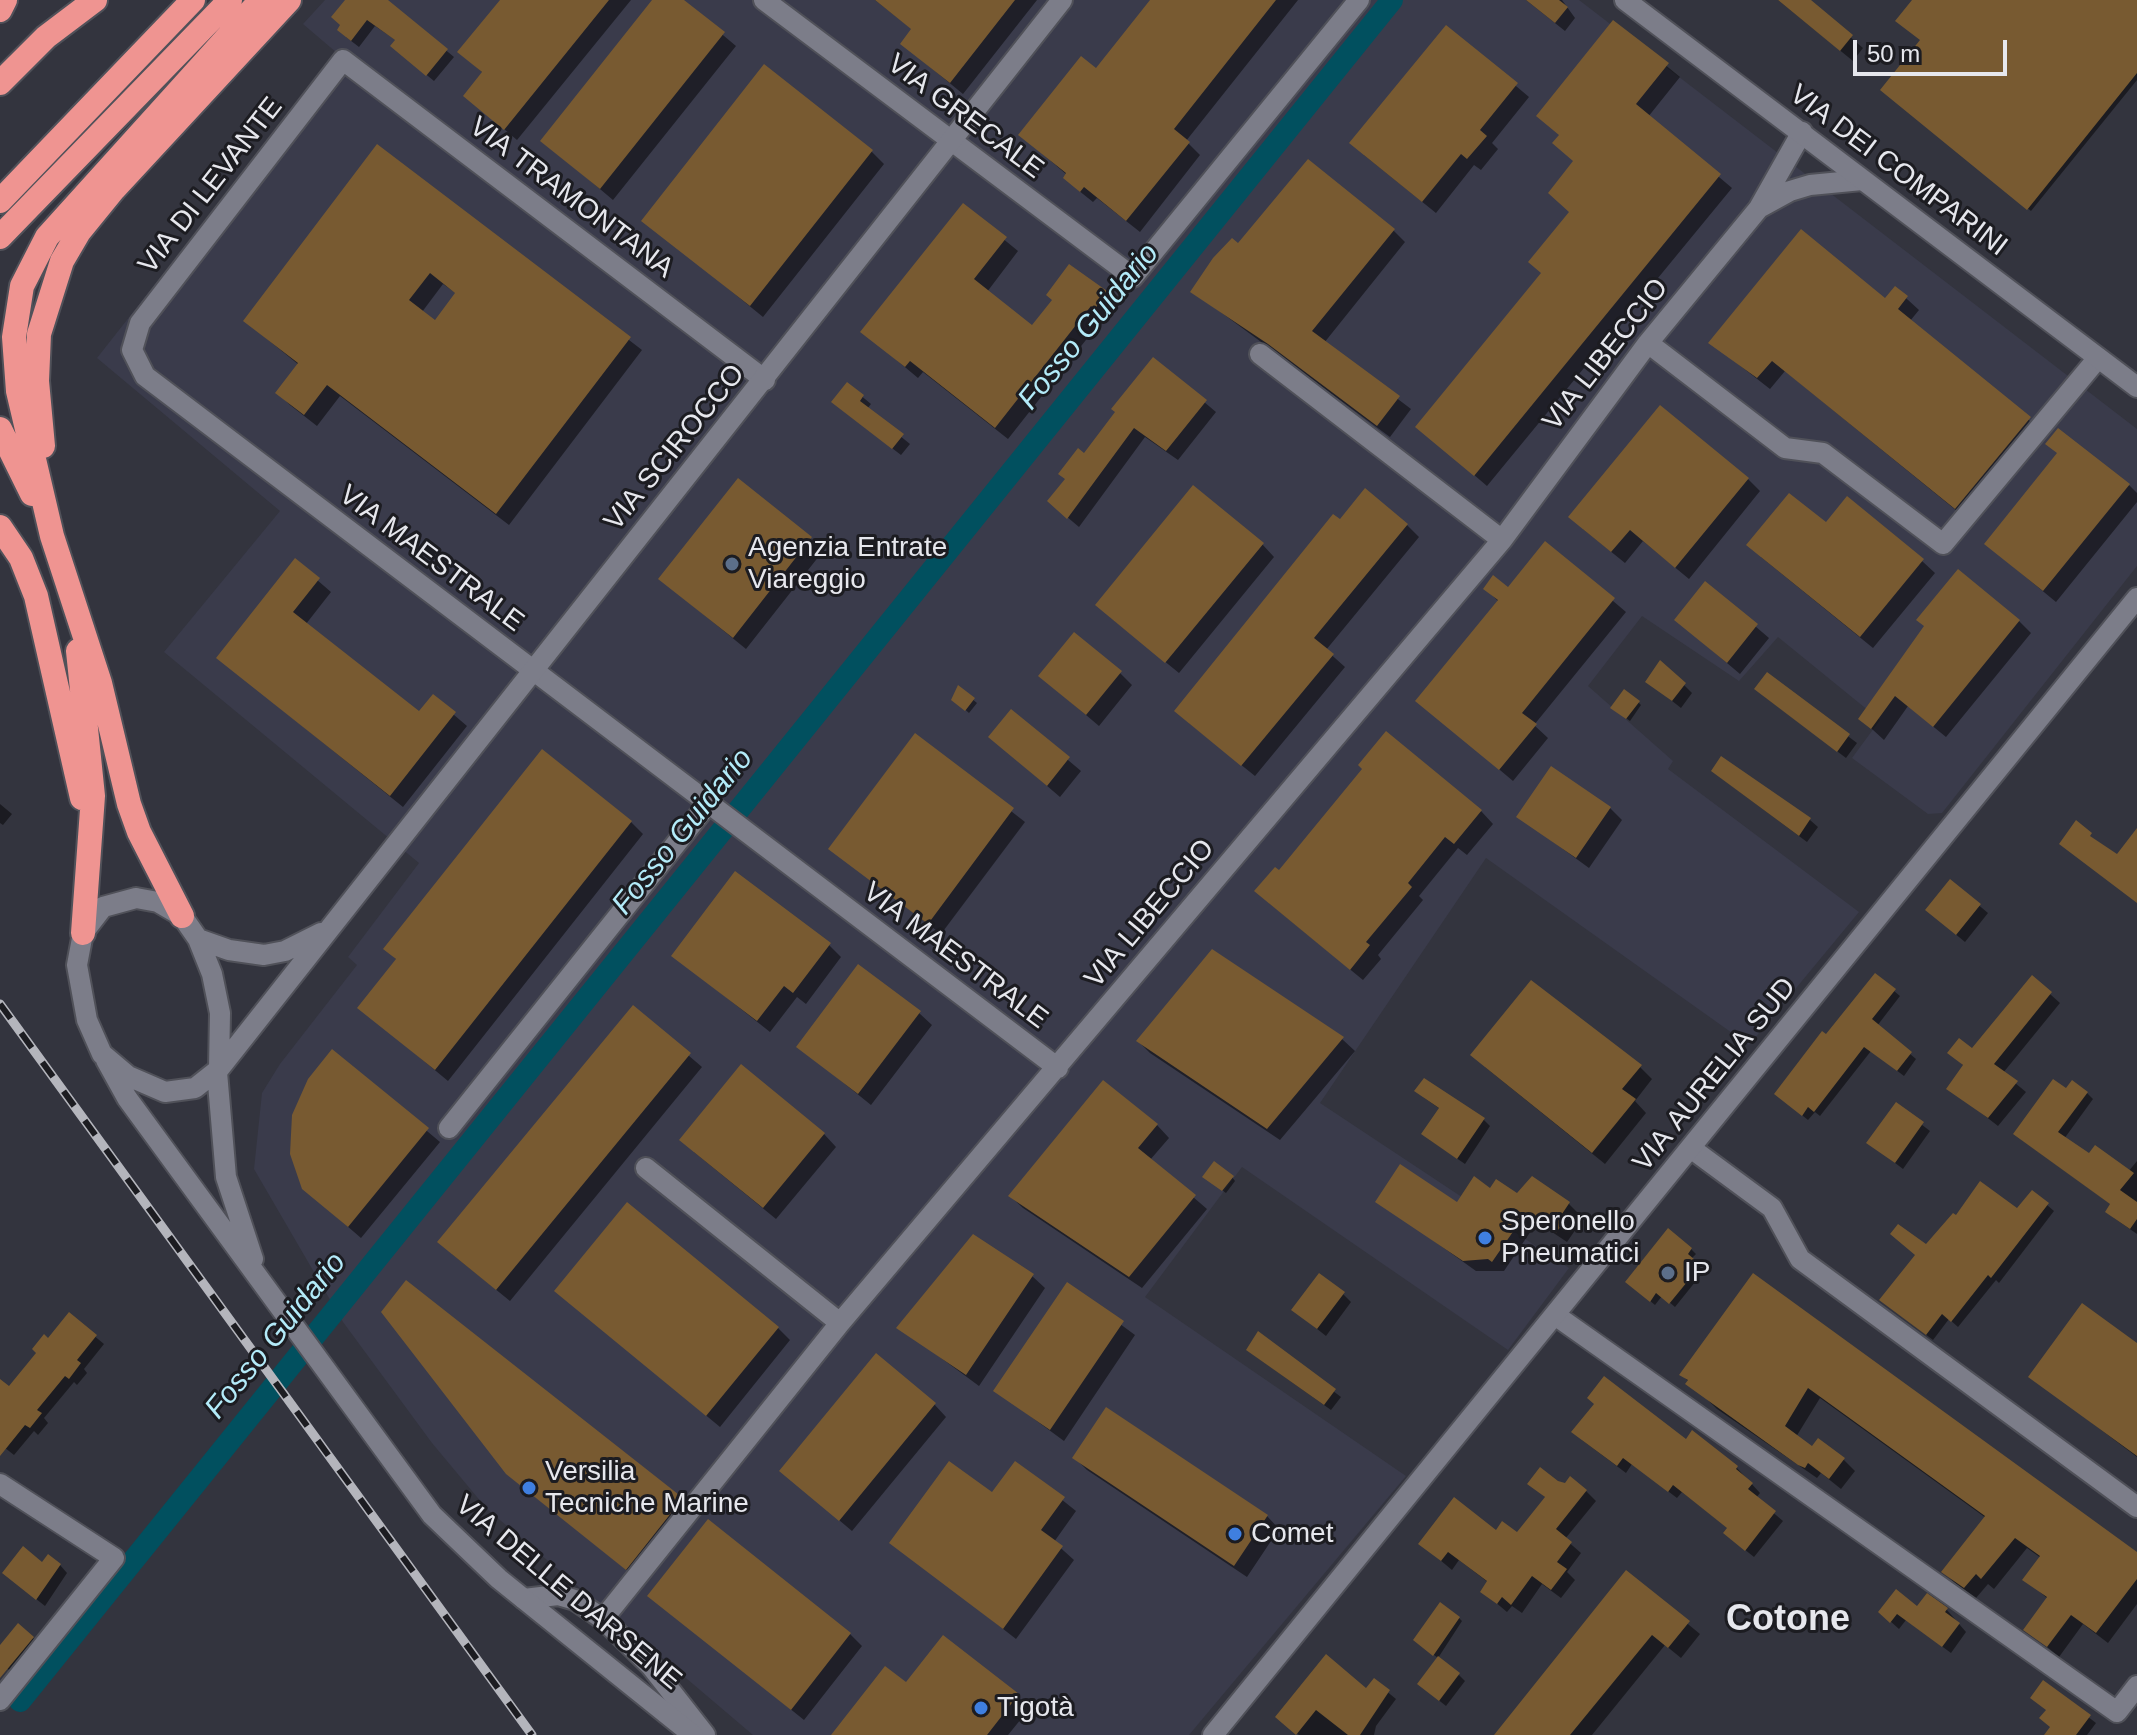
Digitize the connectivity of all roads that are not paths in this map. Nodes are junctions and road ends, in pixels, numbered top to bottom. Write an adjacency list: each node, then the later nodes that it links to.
1 (5, 0): 11 (highway)
2 (95, 0): 13 (highway)
3 (193, 0): 17 (highway)
4 (230, 0): 19 (highway)
5 (261, 0): 28 (highway)
6 (289, 0): 28 (highway)
7 (764, 0): 15 (street, VIA GRECALE)
8 (1062, 0): 15 (street, VIA SCIROCCO)
9 (1359, 0): 15 (street, VIA GRECALE)
10 (1625, 0): 14 (street, VIA DEI COMPARINI)
11 (0, 10)
12 (343, 60): 21 (street, VIA DI LEVANTE); 24 (street, VIA TRAMONTANA)
13 (0, 83)
14 (1802, 132): 16 (street, VIA DEI COMPARINI); 18 (street, VIA LIBECCIO)
15 (951, 142): 24 (street, VIA SCIROCCO)
16 (1862, 180): 18 (street, VIA LIBECCIO); 23 (street, VIA DEI COMPARINI)
17 (0, 201)
18 (1759, 208): 20 (street, VIA LIBECCIO)
19 (0, 237)
20 (1648, 343): 23 (street); 29 (street, VIA LIBECCIO)
21 (132, 350): 32 (street, VIA MAESTRALE)
22 (1260, 354): 29 (street)
23 (2098, 358): 25 (street, VIA DEI COMPARINI)
24 (765, 380): 32 (street, VIA SCIROCCO)
25 (2137, 387)
26 (0, 429): 28 (highway)
27 (0, 527): 34 (highway)
28 (52, 536): 30 (highway)
29 (1502, 540): 40 (street, VIA LIBECCIO)
30 (69, 594): 34 (highway); 35 (highway)
31 (2137, 598): 43 (street, VIA AURELIA SUD)
32 (531, 671): 33 (street, VIA MAESTRALE); 36 (street, VIA SCIROCCO)
33 (711, 808): 40 (street, VIA MAESTRALE); 42 (street)
34 (91, 835): 37 (highway)
35 (182, 916): 37 (street); 38 (street)
36 (328, 930): 38 (street, VIA SCIROCCO); 41 (street, VIA SCIROCCO)
37 (83, 933): 39 (street)
38 (198, 939): 41 (street)
39 (106, 1060): 41 (street); 45 (street, VIA DELLE DARSENE)
40 (1058, 1068): 47 (street, VIA LIBECCIO)
41 (218, 1071): 45 (street, VIA DELLE DARSENE)
42 (449, 1128)
43 (1692, 1149): 46 (street, VIA AURELIA SUD); 49 (street)
44 (646, 1168): 47 (street)
45 (269, 1295): 50 (street, VIA DELLE DARSENE)
46 (1555, 1315): 52 (street); 56 (street, VIA AURELIA SUD)
47 (840, 1323): 51 (street, VIA LIBECCIO)
48 (0, 1484): 53 (street)
49 (2137, 1507)
50 (524, 1599): 51 (street); 54 (street, VIA DELLE DARSENE)
51 (603, 1619): 55 (street)
52 (2137, 1686)
53 (0, 1700)
54 (693, 1735)
55 (705, 1735)
56 (1213, 1735)

